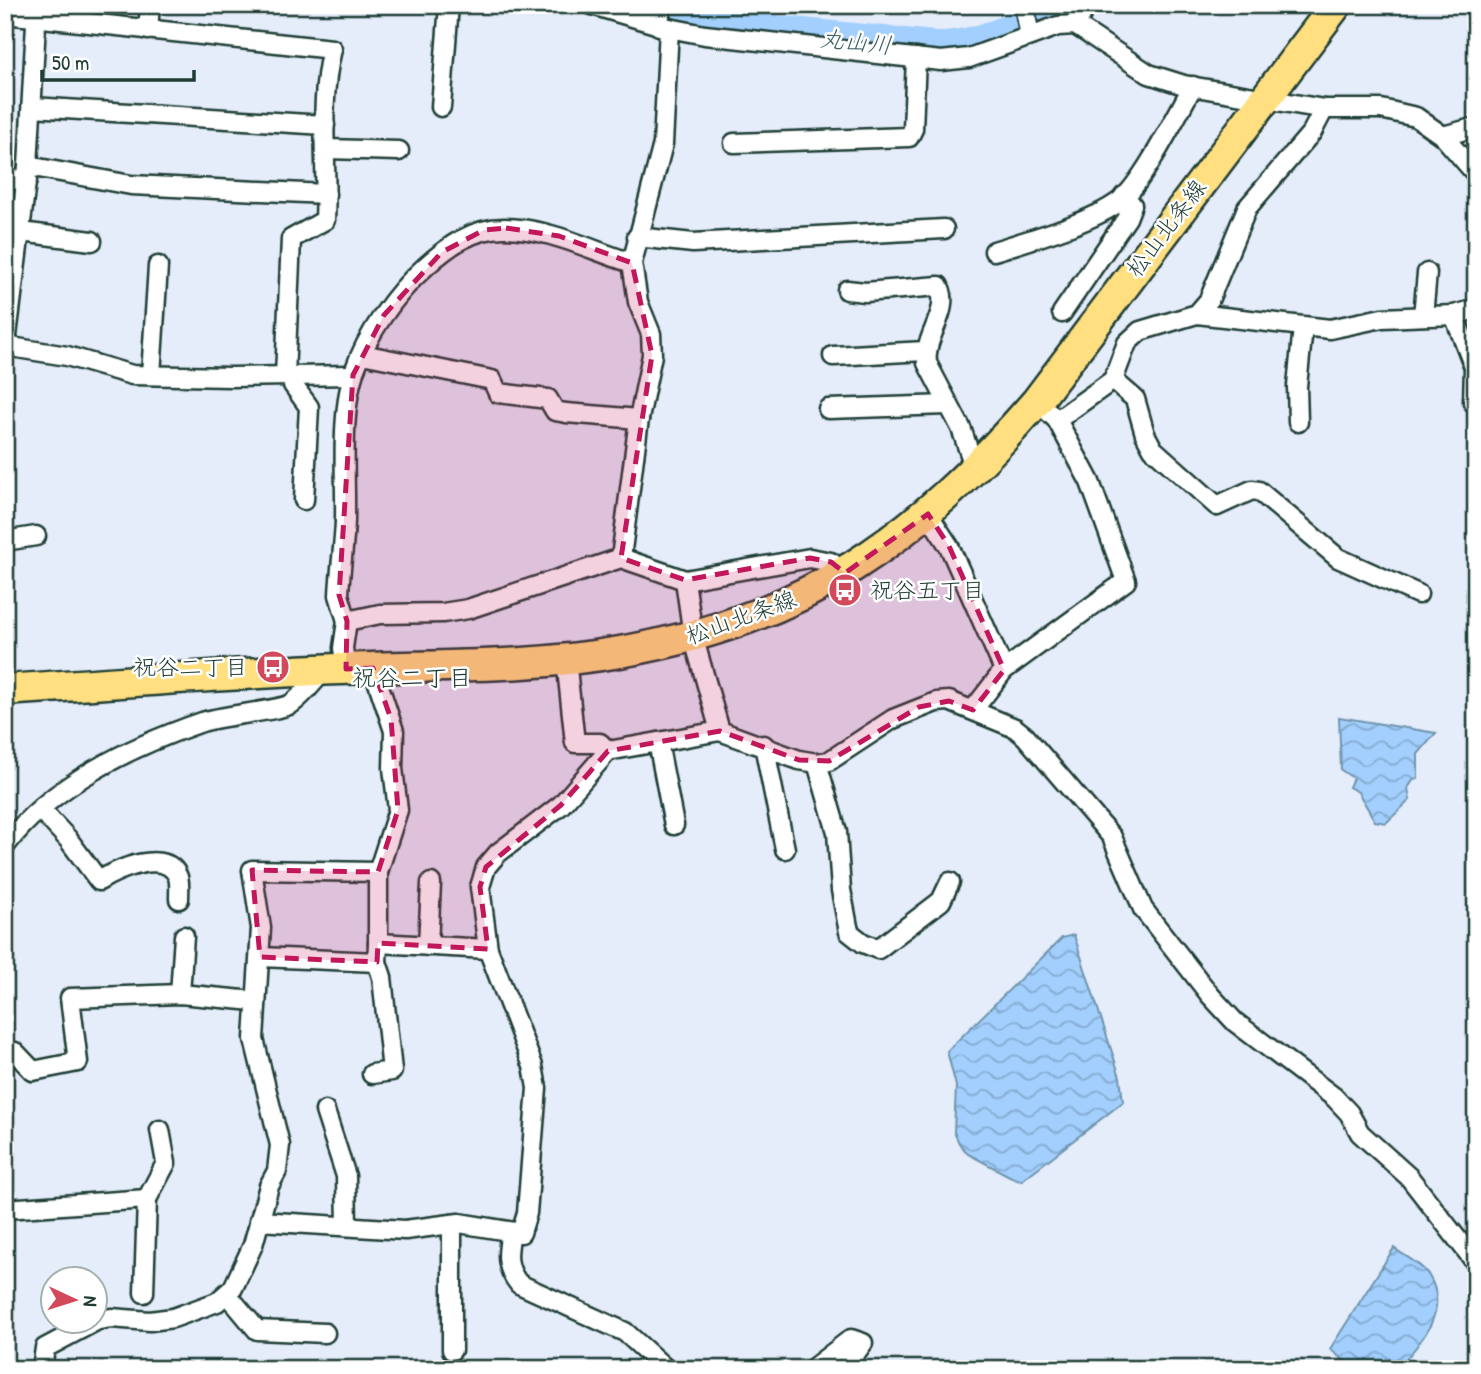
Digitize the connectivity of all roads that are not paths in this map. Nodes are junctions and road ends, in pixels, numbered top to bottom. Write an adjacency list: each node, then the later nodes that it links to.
1 (150, 5): 12 (street)
2 (449, 5): 18 (street)
3 (592, 5): 11 (street)
4 (661, 5): 11 (street)
5 (1024, 5): 13 (street)
6 (1087, 5): 10 (street)
7 (1336, 5): 16 (main road, 松山北条線)
8 (35, 11): 9 (street); 12 (street); 17 (street)
9 (5, 14)
10 (1074, 25): 13 (street); 15 (street)
11 (662, 26): 14 (street); 33 (street)
12 (148, 30): 20 (street)
13 (1030, 36): 14 (street)
14 (916, 58): 23 (street)
15 (1193, 86): 16 (street); 30 (street)
16 (1263, 99): 19 (street); 59 (main road, 松山北条線)
17 (32, 107): 20 (street); 26 (street)
18 (441, 107)
19 (1324, 109): 22 (street); 42 (street)
20 (325, 125): 24 (street)
21 (1476, 127): 22 (street)
22 (1443, 136): 27 (street)
23 (734, 143)
24 (326, 149): 25 (street); 29 (street)
25 (399, 151)
26 (27, 174): 28 (street); 29 (street); 32 (street)
27 (1476, 174)
28 (5, 178)
29 (326, 194): 54 (street)
30 (1124, 196): 35 (street); 41 (street)
31 (944, 229): 33 (street)
32 (21, 232): 34 (street); 47 (street)
33 (637, 237): 36 (street)
34 (92, 241)
35 (994, 251)
36 (632, 263): 50 (street); 60 (street)
37 (158, 266): 52 (street)
38 (1427, 273): 44 (street)
39 (847, 290): 48 (street)
40 (1476, 309): 43 (street)
41 (1062, 313)
42 (1198, 314): 45 (street); 55 (street)
43 (1454, 315): 44 (street); 46 (street)
44 (1423, 316): 45 (street)
45 (1303, 327): 61 (street)
46 (1471, 343): 56 (street)
47 (6, 346): 49 (street); 52 (street)
48 (925, 351): 51 (street); 57 (street)
49 (5, 352)
50 (362, 354): 53 (street); 60 (street)
51 (833, 356)
52 (151, 375): 54 (street)
53 (353, 375): 54 (street); 71 (street)
54 (288, 376): 63 (street)
55 (1113, 380): 59 (street); 70 (street)
56 (1476, 404)
57 (948, 405): 58 (street); 62 (street)
58 (828, 410)
59 (1047, 410): 62 (main road, 松山北条線); 75 (street)
60 (639, 419): 67 (street)
61 (1298, 422)
62 (975, 469): 64 (main road, 松山北条線)
63 (304, 500)
64 (928, 514): 68 (main road, 松山北条線); 75 (street)
65 (36, 536): 66 (street)
66 (5, 541)
67 (621, 558): 69 (street); 71 (street)
68 (845, 573): 69 (street); 72 (main road, 松山北条線)
69 (685, 580): 72 (street)
70 (1418, 594)
71 (347, 621): 74 (street)
72 (693, 636): 73 (main road, 松山北条線); 78 (street)
73 (566, 659): 74 (main road, 松山北条線); 81 (street)
74 (348, 669): 76 (main road, 松山北条線); 83 (street); 87 (street)
75 (1004, 670): 77 (street)
76 (5, 690)
77 (973, 710): 82 (street); 109 (street)
78 (720, 731): 79 (street); 80 (street)
79 (657, 742): 81 (street); 84 (street)
80 (764, 745): 82 (street); 86 (street)
81 (608, 751): 94 (street)
82 (817, 763): 88 (street)
83 (41, 810): 85 (street); 90 (street)
84 (674, 825)
85 (5, 846)
86 (785, 849)
87 (378, 872): 92 (street); 95 (street)
88 (950, 881)
89 (431, 883): 93 (street)
90 (179, 899)
91 (184, 936): 97 (street)
92 (378, 943): 93 (street); 96 (street)
93 (428, 946): 94 (street)
94 (488, 949): 108 (street)
95 (260, 957): 96 (street); 98 (street)
96 (377, 962): 100 (street)
97 (180, 994): 98 (street); 99 (street)
98 (254, 1001): 105 (street)
99 (5, 1049)
100 (372, 1074)
101 (325, 1111): 107 (street)
102 (160, 1130): 103 (street)
103 (148, 1199): 104 (street); 110 (street)
104 (5, 1209)
105 (259, 1221): 107 (street); 111 (street)
106 (452, 1224): 107 (street); 108 (street); 115 (street)
107 (347, 1226)
108 (511, 1232): 117 (street)
109 (1476, 1263)
110 (144, 1293)
111 (227, 1294): 112 (street); 113 (street)
112 (108, 1319)
113 (326, 1333)
114 (67, 1336): 116 (street)
115 (452, 1350)
116 (41, 1369)
117 (666, 1369)
118 (812, 1369): 119 (street)
119 (844, 1369)

